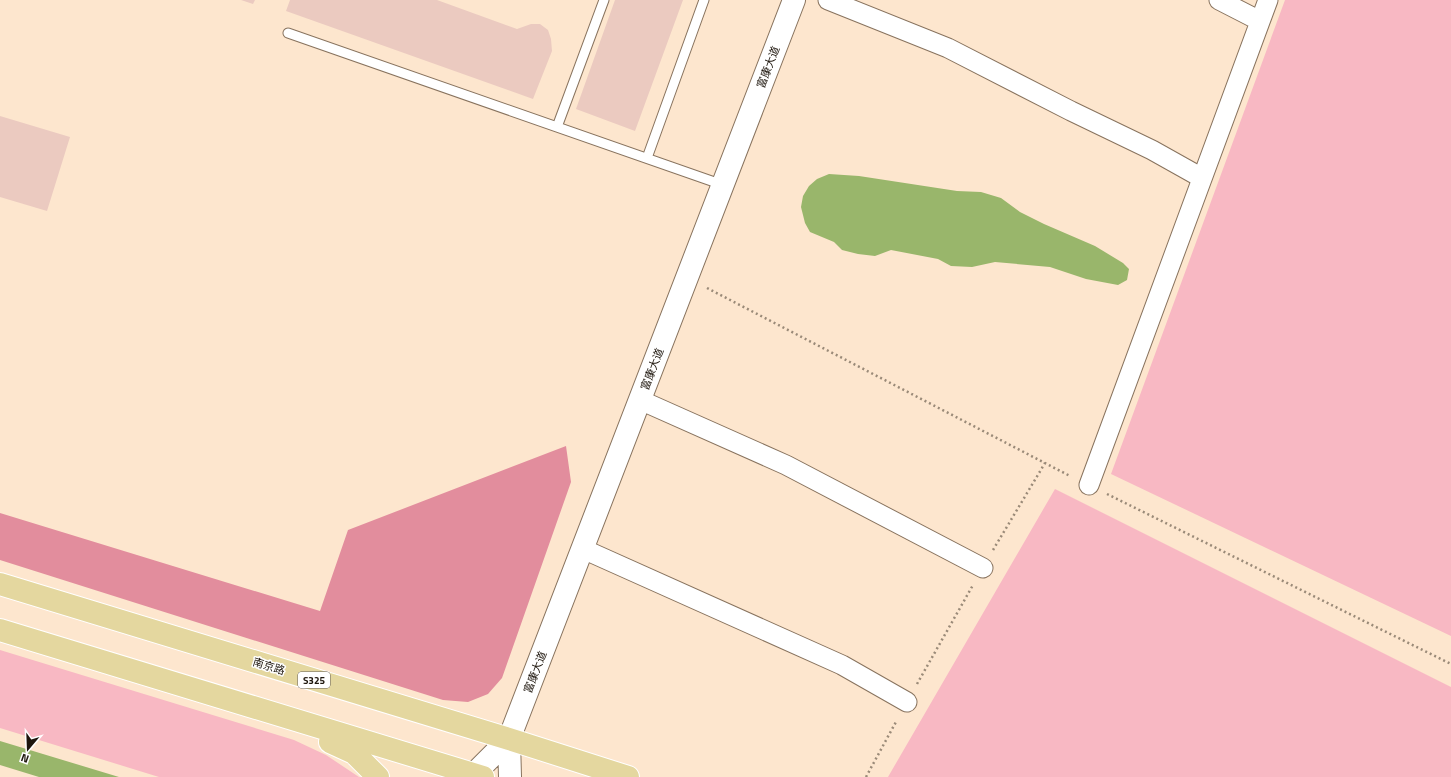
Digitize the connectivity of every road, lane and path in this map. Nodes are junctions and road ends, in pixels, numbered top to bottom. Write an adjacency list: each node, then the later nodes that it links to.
1 (604, 0): 9 (lane)
2 (704, 0): 10 (lane)
3 (794, 0): 12 (street, 富康大道)
4 (828, 0): 11 (street)
5 (1218, 0): 7 (street)
6 (1268, 0): 7 (street)
7 (1260, 21): 11 (street)
8 (288, 33): 9 (lane)
9 (557, 127): 10 (lane)
10 (647, 158): 12 (lane)
11 (1202, 178): 16 (street)
12 (723, 185): 13 (street, 富康大道)
13 (687, 278): 14 (street, 富康大道); 15 (path)
14 (640, 400): 17 (street, 富康大道); 18 (street)
15 (1045, 463): 16 (path); 18 (path)
16 (1089, 485): 21 (path)
17 (583, 549): 22 (street); 24 (street, 富康大道)
18 (983, 568): 22 (path)
19 (0, 584): 24 (main road, 南京路 / S325)
20 (0, 630): 23 (main road)
21 (1451, 664)
22 (907, 702): 29 (path)
23 (256, 708): 25 (main road); 26 (main road)
24 (509, 739): 25 (street, 富康大道); 27 (street, 富康大道); 28 (main road, 南京路 / S325)
25 (476, 776)
26 (378, 777)
27 (510, 777)
28 (628, 777)
29 (866, 777)

